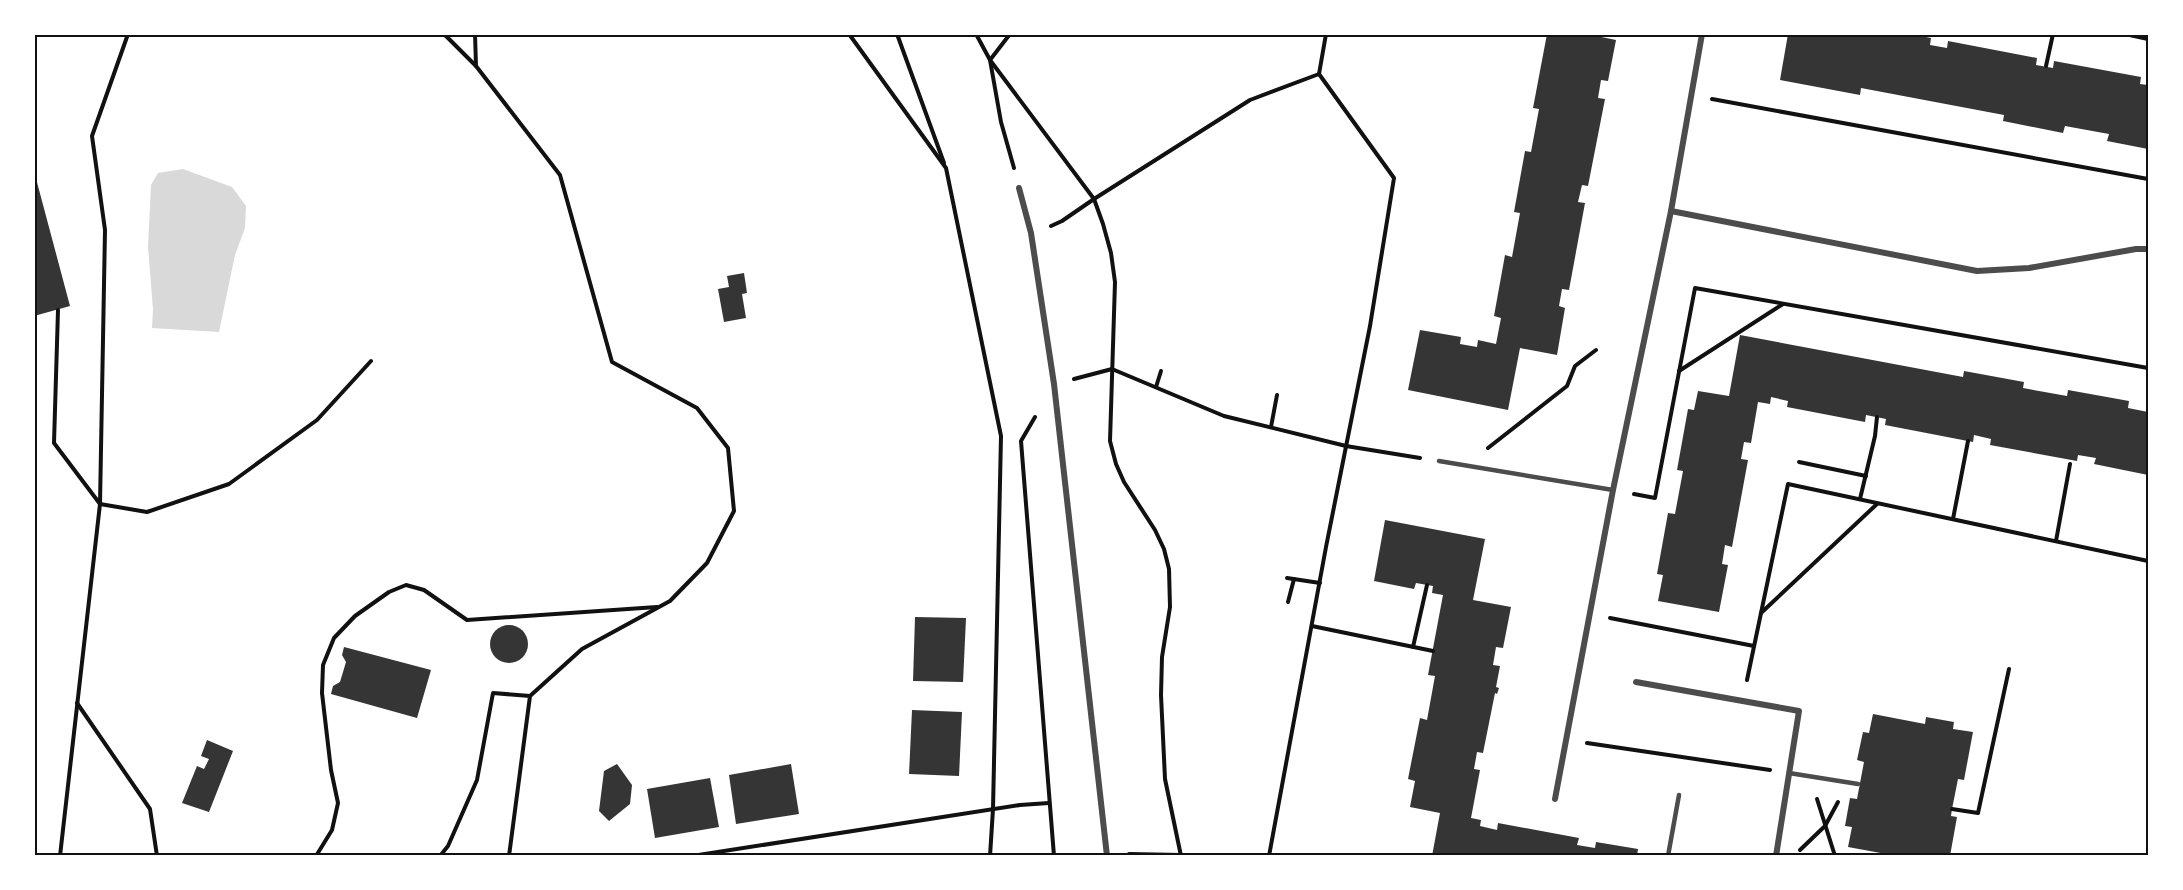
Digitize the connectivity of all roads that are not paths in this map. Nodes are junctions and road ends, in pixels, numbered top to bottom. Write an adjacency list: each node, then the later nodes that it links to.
1 (1701, 34): 3 (street)
2 (1019, 188): 12 (street)
3 (1671, 211): 4 (street); 6 (street)
4 (2148, 249)
5 (1439, 461): 6 (lane)
6 (1613, 490): 11 (street)
7 (1636, 682): 8 (street)
8 (1789, 773): 9 (lane); 14 (street)
9 (1858, 784)
10 (1679, 795): 13 (lane)
11 (1556, 799)
12 (1107, 855)
13 (1668, 855)
14 (1776, 855)

